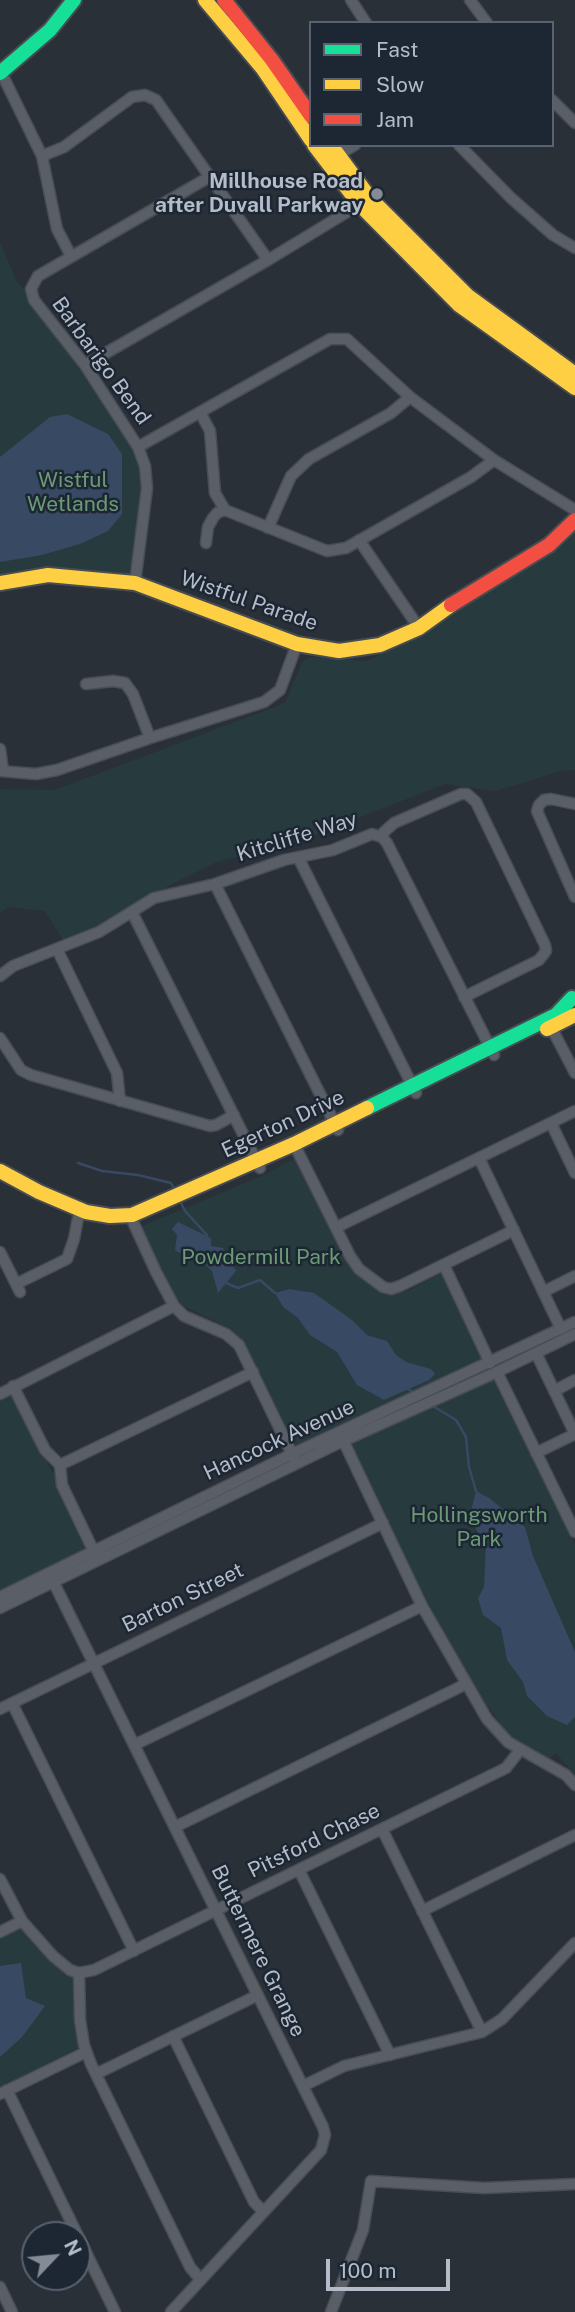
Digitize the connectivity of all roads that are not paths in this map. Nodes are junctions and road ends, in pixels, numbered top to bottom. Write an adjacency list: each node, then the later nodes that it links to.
1 (74, 0): 7 (street)
2 (351, 0): 5 (street)
3 (470, 0): 6 (street)
4 (219, 2): 9 (street); 11 (street)
5 (365, 21)
6 (486, 21)
7 (1, 73): 15 (street)
8 (554, 102): 10 (street)
9 (309, 113)
10 (575, 123)
11 (309, 137)
12 (316, 147): 17 (street)
13 (461, 147): 18 (street)
14 (335, 150): 17 (street)
15 (43, 156): 16 (street); 19 (street)
16 (211, 176): 19 (street, Barbarigo Bend); 20 (street)
17 (365, 201): 20 (street); 22 (street)
18 (575, 248)
19 (71, 256): 21 (street, Barbarigo Bend)
20 (268, 260): 21 (street)
21 (85, 365): 25 (street, Barbarigo Bend)
22 (573, 381)
23 (410, 397): 24 (street); 26 (street); 30 (street)
24 (200, 412): 25 (street); 27 (street)
25 (138, 447): 34 (street, Barbarigo Bend)
26 (494, 460): 28 (street); 31 (street)
27 (225, 510): 30 (street); 32 (street)
28 (575, 510)
29 (575, 520): 35 (street, Wistful Parade)
30 (268, 528): 31 (street)
31 (359, 540): 35 (street)
32 (206, 543)
33 (0, 583): 34 (street, Wistful Parade)
34 (135, 583): 36 (street, Wistful Parade)
35 (419, 628): 36 (street, Wistful Parade)
36 (297, 644): 38 (street)
37 (86, 684): 38 (street)
38 (150, 738): 40 (street)
39 (0, 749): 40 (street)
40 (1, 771)
41 (575, 804): 45 (street)
42 (382, 837): 43 (street, Kitcliffe Way); 49 (street, Kitcliffe Way); 49 (street)
43 (298, 857): 44 (street, Kitcliffe Way); 56 (street)
44 (215, 884): 46 (street, Kitcliffe Way); 61 (street)
45 (575, 897)
46 (132, 912): 47 (street, Kitcliffe Way); 59 (street)
47 (57, 949): 48 (street, Kitcliffe Way); 57 (street)
48 (0, 976)
49 (464, 997): 54 (street, Kitcliffe Way)
50 (574, 997): 54 (street, Egerton Drive)
51 (575, 1015): 52 (street, Egerton Drive)
52 (551, 1027): 54 (street, Egerton Drive); 55 (street)
53 (0, 1038): 57 (street)
54 (492, 1052): 56 (street, Egerton Drive)
55 (575, 1073)
56 (414, 1090): 61 (street, Egerton Drive)
57 (120, 1101): 59 (street)
58 (575, 1111): 60 (street)
59 (234, 1115): 64 (street)
60 (551, 1123): 63 (street); 66 (street)
61 (337, 1126): 62 (street, Egerton Drive)
62 (295, 1148): 64 (street, Egerton Drive); 70 (street)
63 (479, 1158): 70 (street); 71 (street)
64 (258, 1165): 69 (street, Egerton Drive)
65 (0, 1171): 69 (street, Egerton Drive)
66 (575, 1173)
67 (0, 1181): 68 (street, Egerton Drive)
68 (78, 1218): 69 (street, Egerton Drive); 72 (street)
69 (132, 1219): 76 (street)
70 (337, 1227): 73 (street)
71 (514, 1230): 73 (street); 75 (street)
72 (0, 1252)
73 (444, 1265): 81 (street)
74 (575, 1276): 75 (street)
75 (543, 1292): 78 (street)
76 (174, 1306): 82 (street); 84 (street)
77 (575, 1322): 78 (street, Hancock Avenue)
78 (561, 1329): 81 (street, Hancock Avenue)
79 (575, 1334): 80 (street, Hancock Avenue)
80 (536, 1353): 81 (street, Hancock Avenue); 85 (street)
81 (493, 1368): 87 (street, Hancock Avenue); 88 (street)
82 (253, 1372): 89 (street); 90 (street)
83 (575, 1380): 85 (street)
84 (5, 1390): 90 (street)
85 (554, 1391): 86 (street)
86 (575, 1434): 88 (street)
87 (342, 1437): 89 (street, Hancock Avenue); 91 (street)
88 (536, 1453): 92 (street)
89 (294, 1459): 93 (street, Hancock Avenue)
90 (60, 1465): 93 (street)
91 (383, 1524): 96 (street); 98 (street, Barton Street)
92 (574, 1528)
93 (96, 1555): 94 (street, Hancock Avenue)
94 (51, 1577): 95 (street, Hancock Avenue); 97 (street, Hancock Avenue); 98 (street, Buttermere Grange)
95 (0, 1597)
96 (422, 1606): 99 (street); 102 (street)
97 (0, 1607)
98 (93, 1662): 100 (street, Barton Street); 102 (street, Buttermere Grange)
99 (466, 1684): 103 (street); 105 (street)
100 (12, 1703): 101 (street, Barton Street); 115 (street)
101 (0, 1709)
102 (134, 1745): 105 (street, Buttermere Grange)
103 (520, 1750): 104 (street); 106 (street, Pitsford Chase)
104 (575, 1785)
105 (175, 1827): 110 (street, Buttermere Grange)
106 (382, 1829): 108 (street, Pitsford Chase); 111 (street)
107 (575, 1835): 111 (street)
108 (299, 1870): 110 (street, Pitsford Chase); 121 (street)
109 (0, 1879): 112 (street)
110 (216, 1911): 115 (street, Pitsford Chase); 117 (street, Buttermere Grange)
111 (422, 1911): 118 (street)
112 (22, 1921): 113 (street); 116 (street)
113 (0, 1932)
114 (575, 1943): 118 (street)
115 (134, 1951): 116 (street, Pitsford Chase)
116 (79, 1973): 120 (street)
117 (258, 1995): 119 (street); 123 (street, Buttermere Grange)
118 (482, 2032): 121 (street)
119 (173, 2036): 122 (street); 126 (street)
120 (86, 2052): 122 (street); 124 (street)
121 (390, 2055): 123 (street)
122 (96, 2074): 127 (street)
123 (303, 2086): 126 (street, Buttermere Grange)
124 (3, 2092): 130 (street)
125 (575, 2184): 132 (street)
126 (263, 2211): 127 (street, Buttermere Grange)
127 (200, 2279): 131 (street, Buttermere Grange)
128 (0, 2287): 129 (street)
129 (12, 2312)
130 (115, 2312)
131 (171, 2312)
132 (331, 2312)

